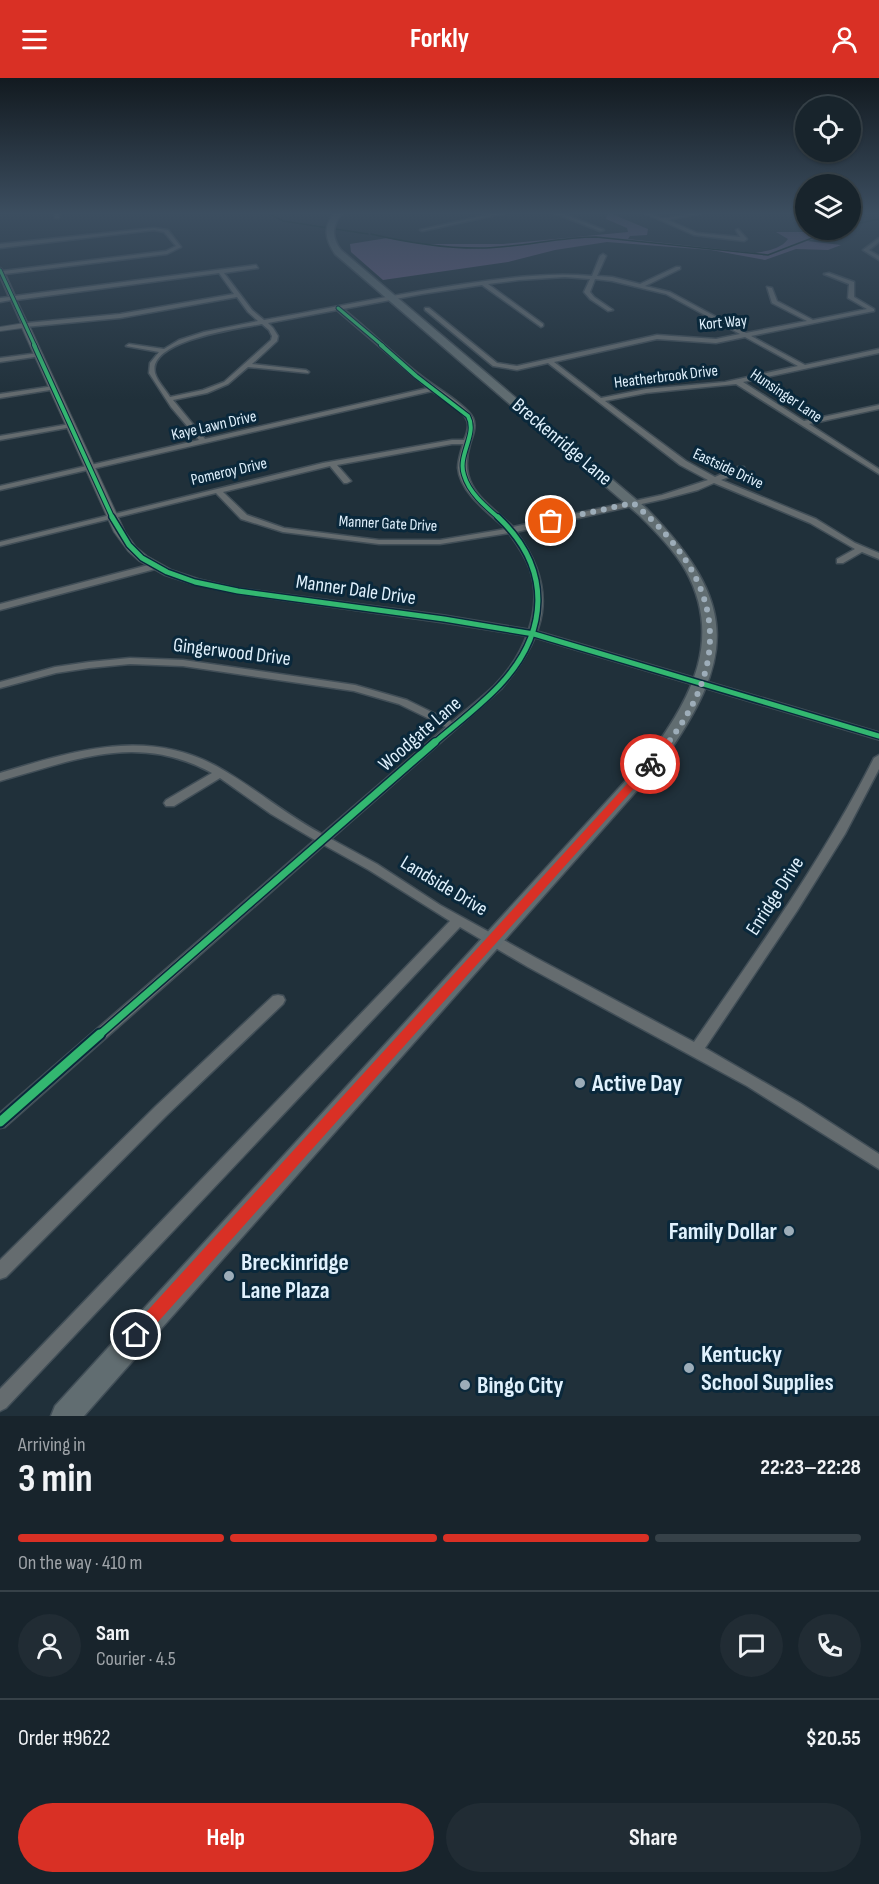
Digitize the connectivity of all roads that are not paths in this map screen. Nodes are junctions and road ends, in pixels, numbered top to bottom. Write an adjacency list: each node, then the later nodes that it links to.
1 (2, 275): 13 (street, Manner Dale Drive)
2 (185, 275): 13 (street)
3 (223, 275): 11 (street)
4 (365, 275): 12 (main road, Breckenridge Lane)
5 (662, 275): 9 (street)
6 (831, 275): 19 (street, Kort Way)
7 (593, 277): 8 (street); 9 (street); 17 (street)
8 (483, 283): 12 (street); 21 (street)
9 (642, 285): 23 (street)
10 (768, 288): 19 (street)
11 (238, 295): 18 (street); 20 (street)
12 (390, 297): 15 (street); 53 (main road, Breckenridge Lane)
13 (13, 298): 14 (street); 20 (street, Manner Dale Drive)
14 (0, 300)
15 (338, 308): 18 (street); 35 (street, Woodgate Lane)
16 (426, 309): 29 (street, Kort Way)
17 (610, 310)
18 (263, 322): 25 (street); 30 (street)
19 (813, 322): 23 (street, Kort Way)
20 (25, 325): 22 (street); 27 (street, Manner Dale Drive)
21 (541, 325)
22 (0, 329)
23 (746, 336): 29 (street, Kort Way); 31 (street)
24 (129, 346): 25 (street)
25 (165, 351): 37 (street)
26 (879, 351): 31 (street, Hunsinger Lane)
27 (39, 355): 28 (street); 34 (street, Manner Dale Drive)
28 (0, 360)
29 (550, 362): 38 (street, Eastside Drive)
30 (248, 365): 32 (street); 37 (street)
31 (804, 367): 33 (street, Hunsinger Lane)
32 (306, 372)
33 (737, 381): 38 (street, Heatherbrook Drive); 40 (street, Hunsinger Lane)
34 (54, 388): 36 (street); 41 (street, Manner Dale Drive)
35 (433, 389): 43 (street, Kaye Lawn Drive); 44 (street, Woodgate Lane)
36 (0, 396)
37 (168, 399): 43 (street)
38 (599, 400): 49 (street, Eastside Drive)
39 (879, 407): 40 (street)
40 (802, 423): 48 (street, Hunsinger Lane)
41 (70, 426): 42 (street); 46 (street, Manner Dale Drive)
42 (0, 438)
43 (204, 442): 46 (street, Kaye Lawn Drive)
44 (468, 442): 45 (street, Pomeroy Drive); 55 (street, Woodgate Lane)
45 (332, 464): 50 (street); 52 (street, Pomeroy Drive)
46 (90, 468): 51 (street, Kaye Lawn Drive); 54 (street, Manner Dale Drive)
47 (741, 469): 49 (street, Manner Gate Drive)
48 (879, 472)
49 (715, 480): 53 (street, Manner Gate Drive); 57 (street, Eastside Drive)
50 (347, 481)
51 (0, 488)
52 (218, 490): 54 (street, Pomeroy Drive); 55 (street, Manner Gate Drive)
53 (633, 503): 55 (street, Manner Gate Drive); 63 (main road, Breckenridge Lane)
54 (112, 516): 56 (street, Pomeroy Drive); 60 (street, Manner Dale Drive)
55 (511, 530): 62 (street, Woodgate Lane)
56 (0, 544)
57 (861, 549): 58 (street, Eastside Drive); 59 (street)
58 (879, 556)
59 (840, 561)
60 (156, 566): 61 (street); 62 (street, Manner Dale Drive)
61 (0, 607)
62 (534, 634): 63 (street, Manner Dale Drive); 65 (street, Woodgate Lane)
63 (702, 684): 66 (street, Manner Dale Drive); 73 (main road, Breckenridge Lane)
64 (0, 685): 65 (street, Gingerwood Drive)
65 (453, 726): 71 (street, Woodgate Lane)
66 (879, 736)
67 (879, 758): 75 (street, Enridge Drive)
68 (221, 773): 69 (street, Landside Drive); 70 (street); 71 (street, Landside Drive)
69 (0, 777)
70 (170, 803)
71 (324, 839): 72 (street, Landside Drive); 76 (street, Woodgate Lane)
72 (458, 921): 73 (street, Landside Drive); 79 (street)
73 (494, 938): 75 (street, Landside Drive); 80 (main road, Breckenridge Lane)
74 (278, 1000): 78 (street)
75 (696, 1051): 77 (street, Landside Drive)
76 (0, 1122)
77 (879, 1162)
78 (0, 1271)
79 (0, 1402)
80 (65, 1416)

